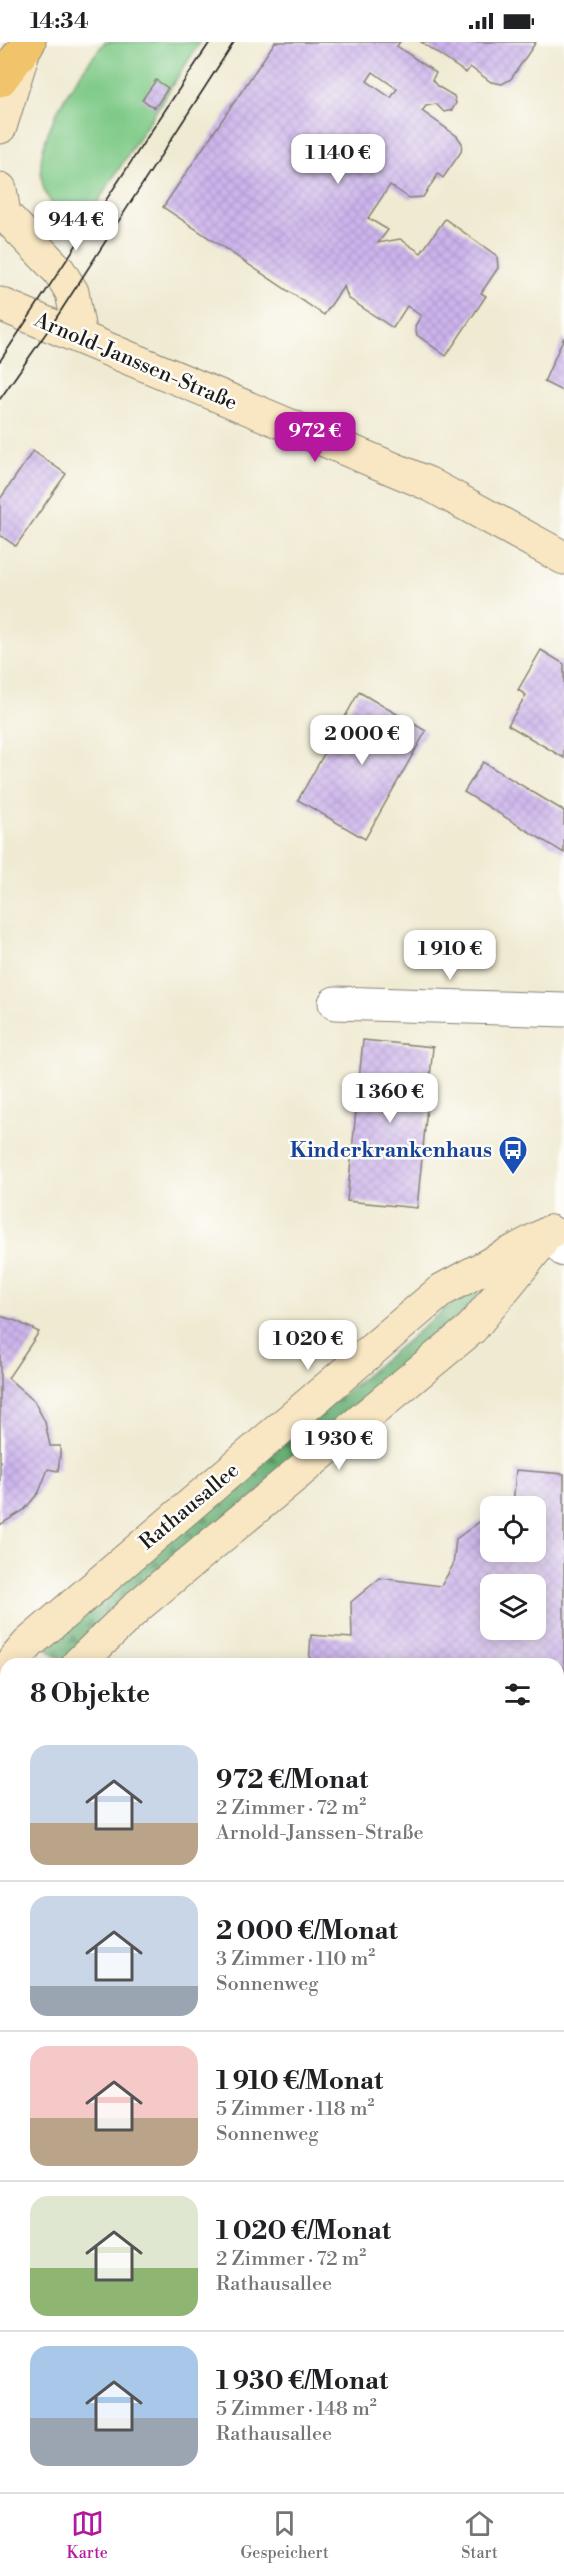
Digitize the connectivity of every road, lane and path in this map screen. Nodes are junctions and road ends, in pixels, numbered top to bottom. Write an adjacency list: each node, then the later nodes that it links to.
1 (27, 46): 2 (main road); 3 (street)
2 (0, 80)
3 (0, 127)
4 (0, 189): 6 (street)
5 (0, 304): 6 (street, Arnold-Janssen-Straße)
6 (80, 337): 7 (street, Arnold-Janssen-Straße)
7 (564, 558)
8 (335, 1003): 9 (street)
9 (564, 1010)
10 (559, 1234): 11 (street, Rathausallee); 12 (street, Rathausallee)
11 (16, 1658)
12 (84, 1658)

